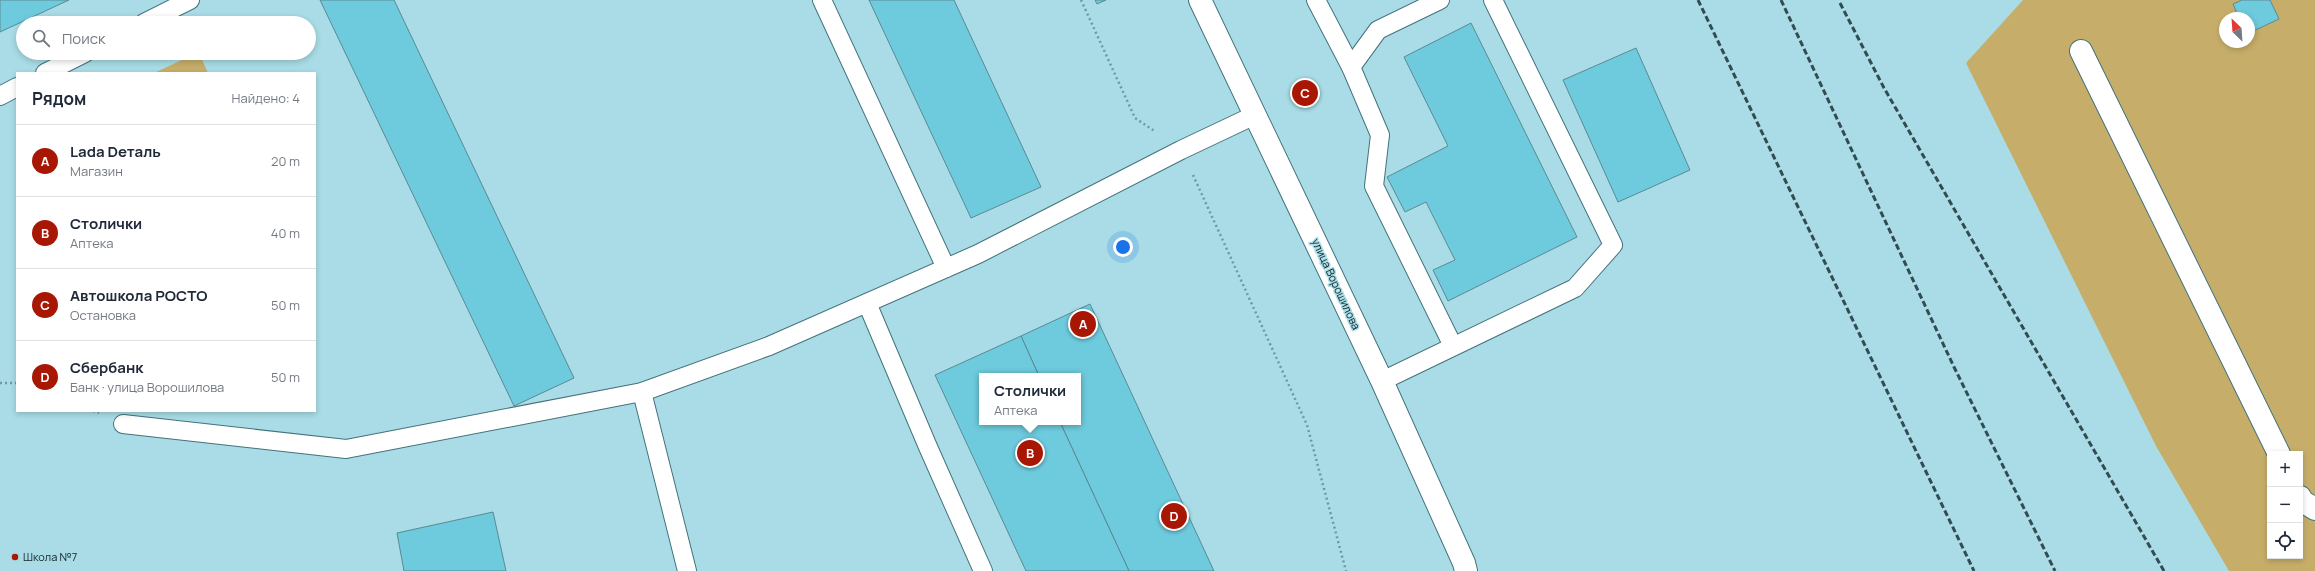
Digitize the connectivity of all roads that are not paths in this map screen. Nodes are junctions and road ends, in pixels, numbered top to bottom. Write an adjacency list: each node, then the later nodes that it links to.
1 (190, 0): 7 (lane)
2 (822, 0): 15 (lane)
3 (1200, 0): 14 (main road, улица Ворошилова)
4 (1316, 0): 10 (lane)
5 (1440, 0): 10 (lane)
6 (1493, 0): 17 (lane)
7 (158, 16)
8 (2081, 51): 21 (main road)
9 (71, 60): 11 (lane)
10 (1351, 67): 17 (lane)
11 (47, 72)
12 (16, 88): 13 (lane)
13 (0, 96)
14 (1256, 115): 15 (lane); 18 (main road, улица Ворошилова)
15 (946, 268): 16 (lane)
16 (867, 303): 19 (lane); 26 (lane)
17 (1453, 346): 18 (lane)
18 (1382, 381): 24 (main road, улица Ворошилова)
19 (642, 392): 20 (lane); 25 (lane)
20 (123, 424)
21 (2278, 451)
22 (2303, 502): 23 (main road)
23 (2315, 509)
24 (1470, 568)
25 (687, 571)
26 (983, 571)

